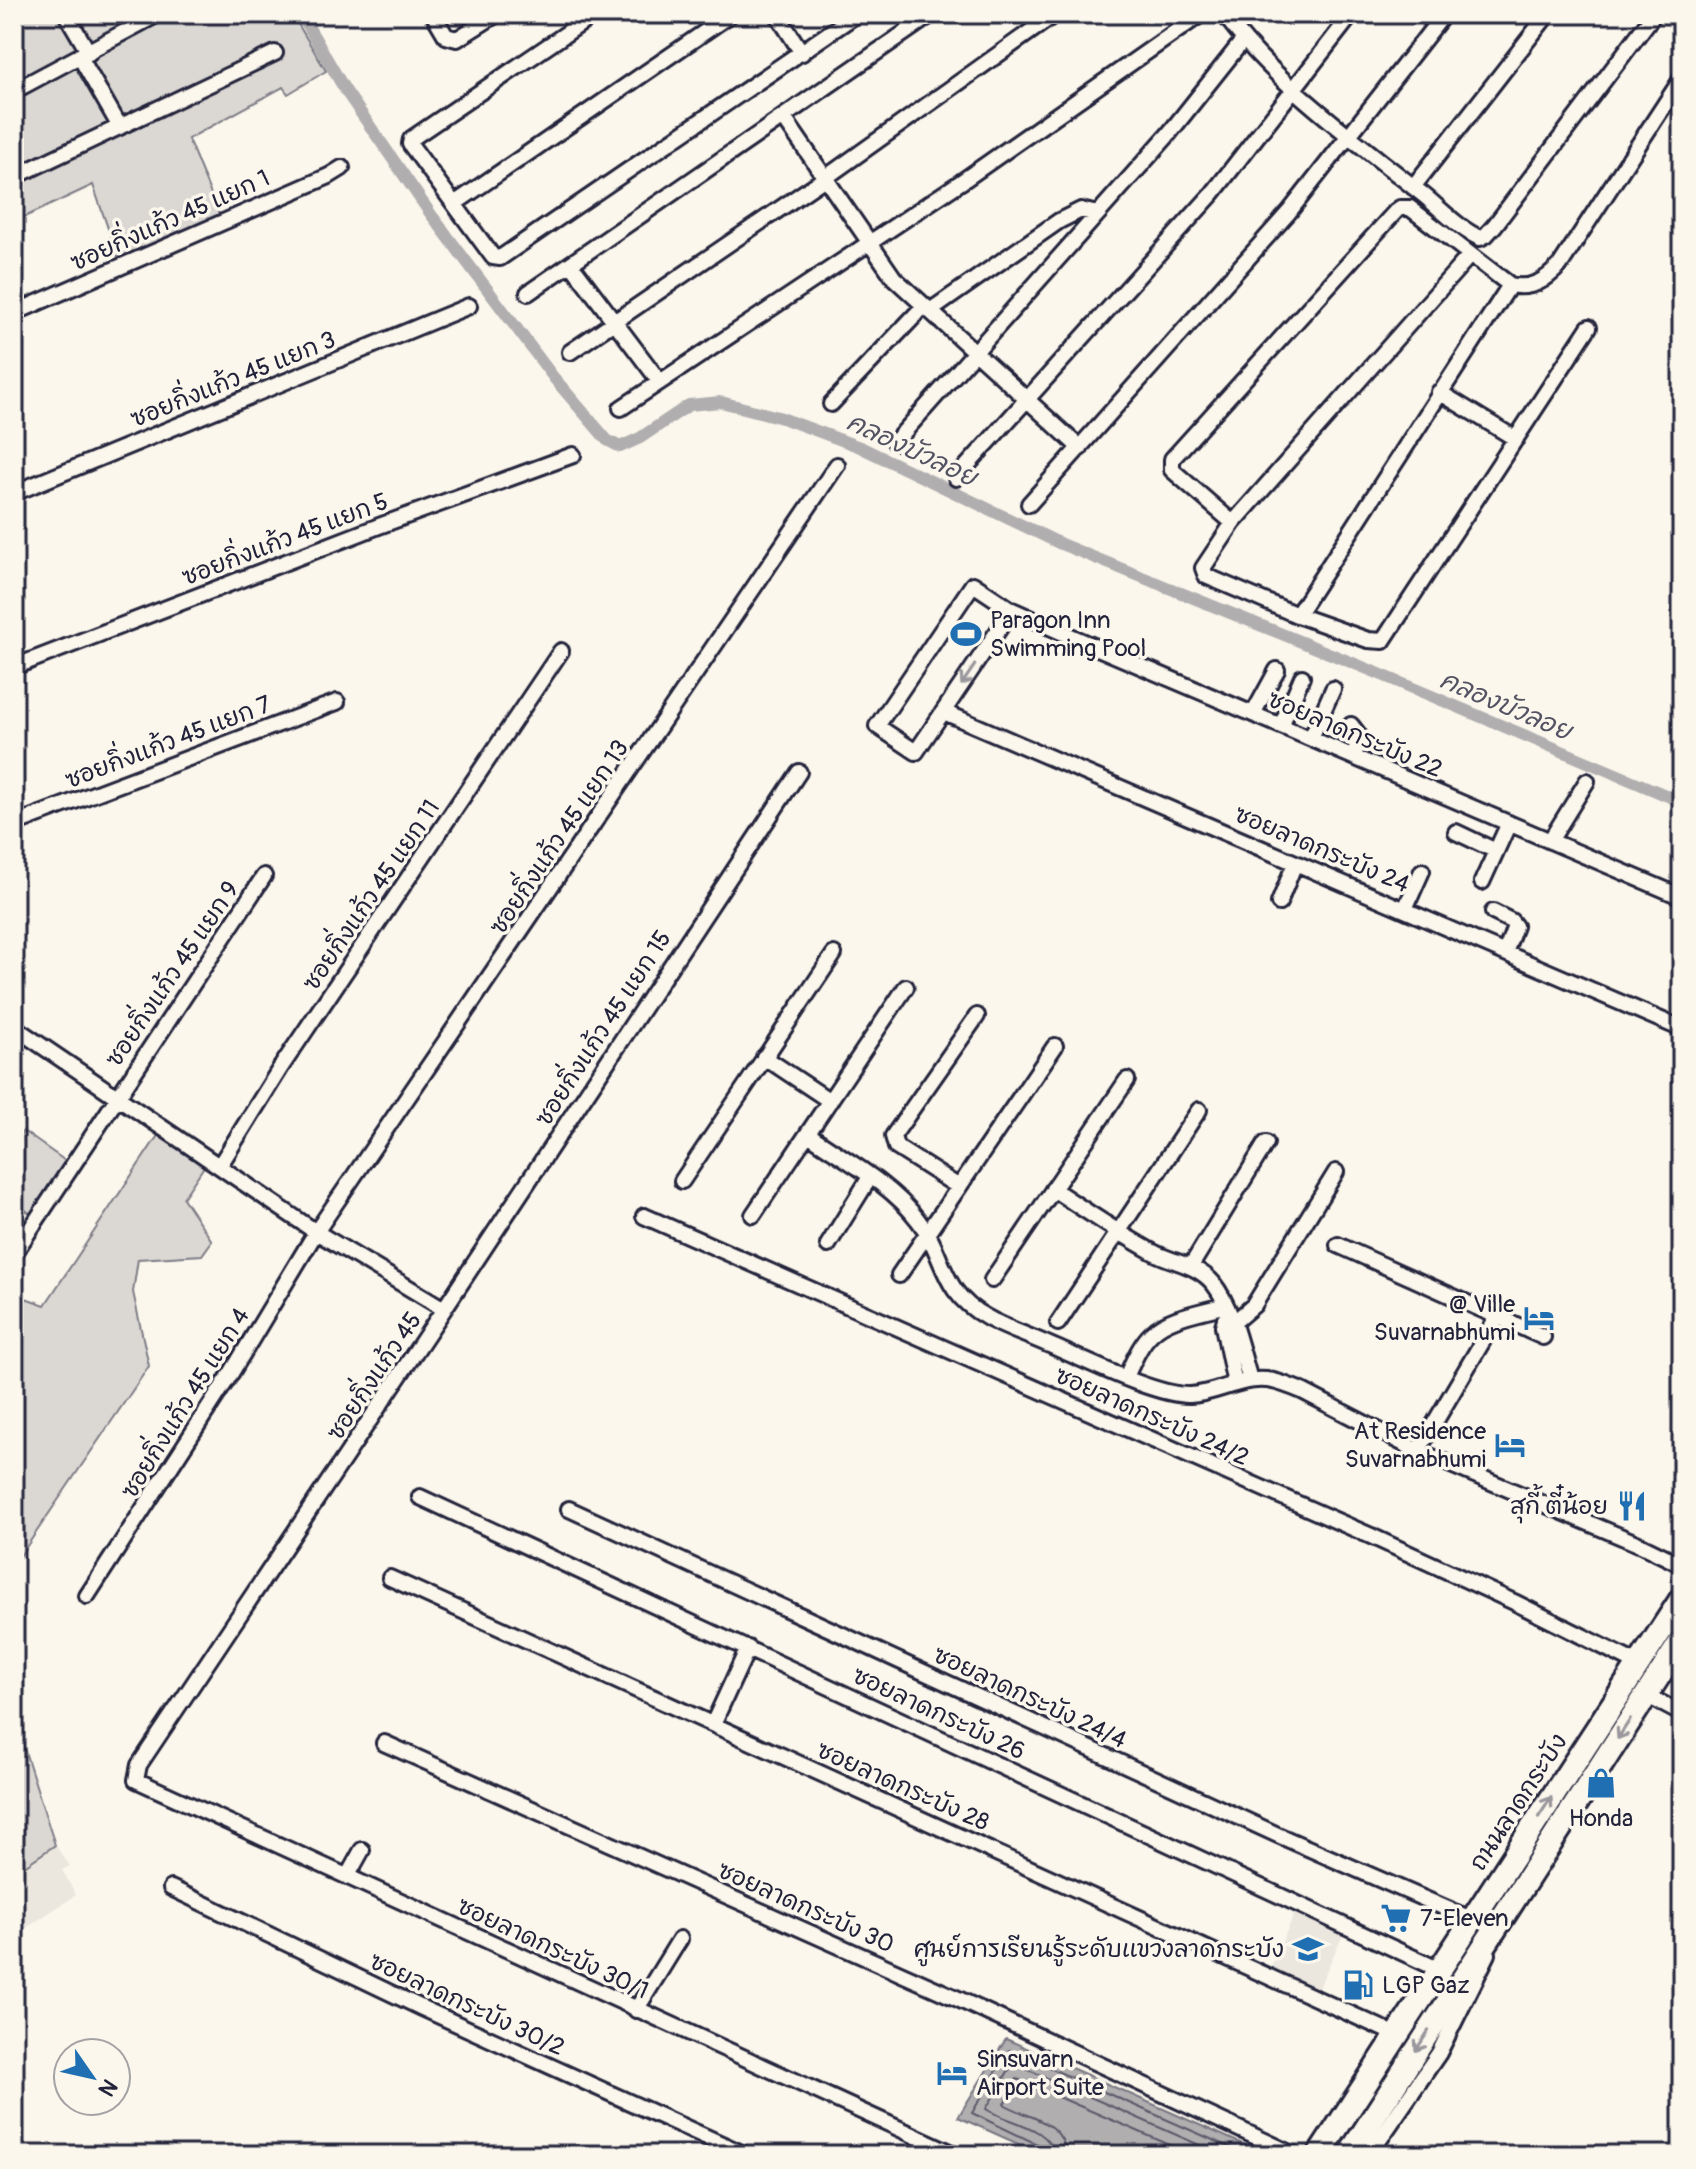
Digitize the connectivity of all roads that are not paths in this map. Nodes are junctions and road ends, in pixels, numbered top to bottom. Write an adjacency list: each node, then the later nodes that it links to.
1 (66, 14): 20 (street)
2 (158, 14): 20 (street)
3 (433, 14): 4 (street)
4 (497, 14)
5 (595, 14): 31 (street)
6 (731, 14): 31 (street)
7 (777, 14): 19 (street)
8 (857, 14): 19 (street)
9 (932, 14): 24 (street)
10 (1055, 14): 29 (street)
11 (1201, 14): 33 (street)
12 (1224, 14): 17 (street)
13 (1352, 14): 22 (street)
14 (1444, 14): 26 (street)
15 (1548, 14): 30 (street)
16 (1654, 14): 30 (street)
17 (1244, 39): 22 (street); 32 (street)
18 (275, 53): 25 (street)
19 (802, 53): 31 (street)
20 (84, 55): 23 (street); 25 (street)
21 (1682, 78): 36 (street)
22 (1294, 88): 26 (street); 47 (street)
23 (14, 91)
24 (784, 118): 29 (street); 35 (street)
25 (120, 127): 28 (street)
26 (1349, 135): 30 (street); 52 (street)
27 (342, 168): 40 (street, ซอยกิ่งแก้ว 45 แยก 1)
28 (14, 177)
29 (825, 178): 33 (street); 41 (street)
30 (1413, 187)
31 (454, 204)
32 (1097, 214): 39 (street); 44 (street)
33 (870, 243): 39 (street); 45 (street)
34 (1470, 255): 36 (street); 58 (street); 58 (street)
35 (571, 264): 37 (street); 41 (street)
36 (1510, 285): 46 (street)
37 (528, 293)
38 (469, 306): 56 (street, ซอยกิ่งแก้ว 45 แยก 3)
39 (927, 308): 44 (street); 48 (street)
40 (14, 313)
41 (614, 322): 43 (street); 45 (street)
42 (1589, 327): 50 (street)
43 (570, 352)
44 (975, 353): 47 (street); 51 (street)
45 (660, 382): 49 (street)
46 (1439, 392): 50 (street); 60 (street)
47 (1028, 400): 52 (street); 55 (street)
48 (831, 404)
49 (621, 408)
50 (1516, 439): 60 (street)
51 (895, 442)
52 (1080, 448): 57 (street)
53 (573, 455): 62 (street, ซอยกิ่งแก้ว 45 แยก 5)
54 (837, 465): 110 (street, ซอยกิ่งแก้ว 45 แยก 13)
55 (956, 478)
56 (14, 493)
57 (1029, 504)
58 (1233, 523): 60 (street)
59 (1012, 610): 67 (street, one-way to 67); 67 (street, ซอยลาดกระบัง 22); 68 (street, ซอยลาดกระบัง 22)
60 (1297, 615)
61 (561, 651): 102 (street, ซอยกิ่งแก้ว 45 แยก 11)
62 (14, 667)
63 (1277, 670): 68 (street)
64 (1302, 677): 70 (street)
65 (1333, 689): 71 (street)
66 (337, 702): 76 (street, ซอยกิ่งแก้ว 45 แยก 7)
67 (944, 712): 80 (street, ซอยลาดกระบัง 24)
68 (1253, 714): 70 (street, ซอยลาดกระบัง 22)
69 (1351, 725): 72 (street)
70 (1281, 726): 71 (street, ซอยลาดกระบัง 22)
71 (1311, 738): 72 (street, ซอยลาดกระบัง 22)
72 (1355, 757): 75 (street, ซอยลาดกระบัง 22)
73 (799, 772): 119 (street, ซอยกิ่งแก้ว 45 แยก 15)
74 (1587, 781): 78 (street)
75 (1509, 823): 78 (street, ซอยลาดกระบัง 22); 79 (street)
76 (14, 824)
77 (1456, 832): 79 (street)
78 (1550, 841): 84 (street, ซอยลาดกระบัง 22)
79 (1496, 851): 83 (street)
80 (1295, 863): 85 (street); 86 (street, ซอยลาดกระบัง 24)
81 (1422, 871): 86 (street)
82 (264, 876): 97 (street, ซอยกิ่งแก้ว 45 แยก 9)
83 (1482, 882)
84 (1682, 897)
85 (1279, 903)
86 (1405, 909): 88 (street, ซอยลาดกระบัง 24)
87 (1493, 912): 88 (street)
88 (1505, 953): 93 (street, ซอยลาดกระบัง 24)
89 (834, 954): 95 (street)
90 (906, 987): 98 (street)
91 (977, 1016): 106 (street)
92 (14, 1027): 97 (street, ซอยกิ่งแก้ว 45)
93 (1682, 1029)
94 (1055, 1046): 106 (street)
95 (764, 1057): 98 (street); 105 (street)
96 (1127, 1080): 107 (street)
97 (116, 1097): 102 (street, ซอยกิ่งแก้ว 45); 115 (street, ซอยกิ่งแก้ว 45 แยก 9)
98 (830, 1101): 100 (street)
99 (1199, 1110): 111 (street)
100 (808, 1134): 104 (street); 108 (street)
101 (1266, 1143): 116 (street)
102 (220, 1165): 110 (street, ซอยกิ่งแก้ว 45)
103 (1336, 1172): 120 (street)
104 (870, 1177): 112 (street); 113 (street)
105 (682, 1181)
106 (959, 1187): 112 (street)
107 (1053, 1189): 111 (street); 118 (street)
108 (753, 1215)
109 (644, 1216): 135 (street, ซอยลาดกระบัง 24/2)
110 (316, 1232): 119 (street, ซอยกิ่งแก้ว 45); 131 (street, ซอยกิ่งแก้ว 45 แยก 4)
111 (1118, 1232): 116 (street); 122 (street)
112 (928, 1233): 117 (street); 124 (street)
113 (828, 1245)
114 (1338, 1245): 121 (street)
115 (14, 1254)
116 (1191, 1266): 120 (street)
117 (899, 1275)
118 (992, 1280)
119 (444, 1309): 140 (street, ซอยกิ่งแก้ว 45)
120 (1227, 1316): 124 (street); 125 (street)
121 (1497, 1317): 123 (street); 126 (street)
122 (1058, 1323)
123 (1543, 1337)
124 (1126, 1377): 125 (street)
125 (1243, 1382): 126 (street)
126 (1418, 1451): 129 (street)
127 (420, 1497): 134 (street, ซอยลาดกระบัง 26)
128 (569, 1509): 147 (street, ซอยลาดกระบัง 24/4)
129 (1682, 1565)
130 (390, 1578): 138 (street, ซอยลาดกระบัง 28)
131 (87, 1596)
132 (1682, 1598): 135 (main road, ถนนลาดกระบัง)
133 (1682, 1640): 136 (main road, ถนนลาดกระบัง)
134 (748, 1648): 138 (street); 149 (street, ซอยลาดกระบัง 26)
135 (1638, 1664): 141 (main road, ถนนลาดกระบัง, one-way to 135)
136 (1646, 1695): 137 (street); 142 (main road, ถนนลาดกระบัง, one-way to 142)
137 (1682, 1714)
138 (713, 1724): 151 (street, ซอยลาดกระบัง 28)
139 (384, 1743): 154 (street, ซอยลาดกระบัง 30)
140 (135, 1776): 144 (street, ซอยลาดกระบัง 30/1)
141 (1525, 1838): 142 (main road); 147 (main road, ถนนลาดกระบัง)
142 (1545, 1849): 146 (main road, ถนนลาดกระบัง)
143 (362, 1850): 144 (street)
144 (347, 1877): 150 (street, ซอยลาดกระบัง 30/1)
145 (171, 1888): 152 (street, ซอยลาดกระบัง 30/2)
146 (1515, 1896): 156 (main road, ถนนลาดกระบัง, one-way to 156); 157 (street)
147 (1473, 1920): 149 (main road, ถนนลาดกระบัง)
148 (680, 1939): 150 (street)
149 (1440, 1970): 151 (main road, ถนนลาดกระบัง)
150 (636, 2010): 153 (street, ซอยลาดกระบัง 30/1)
151 (1397, 2035): 155 (main road, ถนนลาดกระบัง)
152 (746, 2155)
153 (957, 2155)
154 (1295, 2155)
155 (1319, 2155)
156 (1349, 2155)
157 (1369, 2155)

